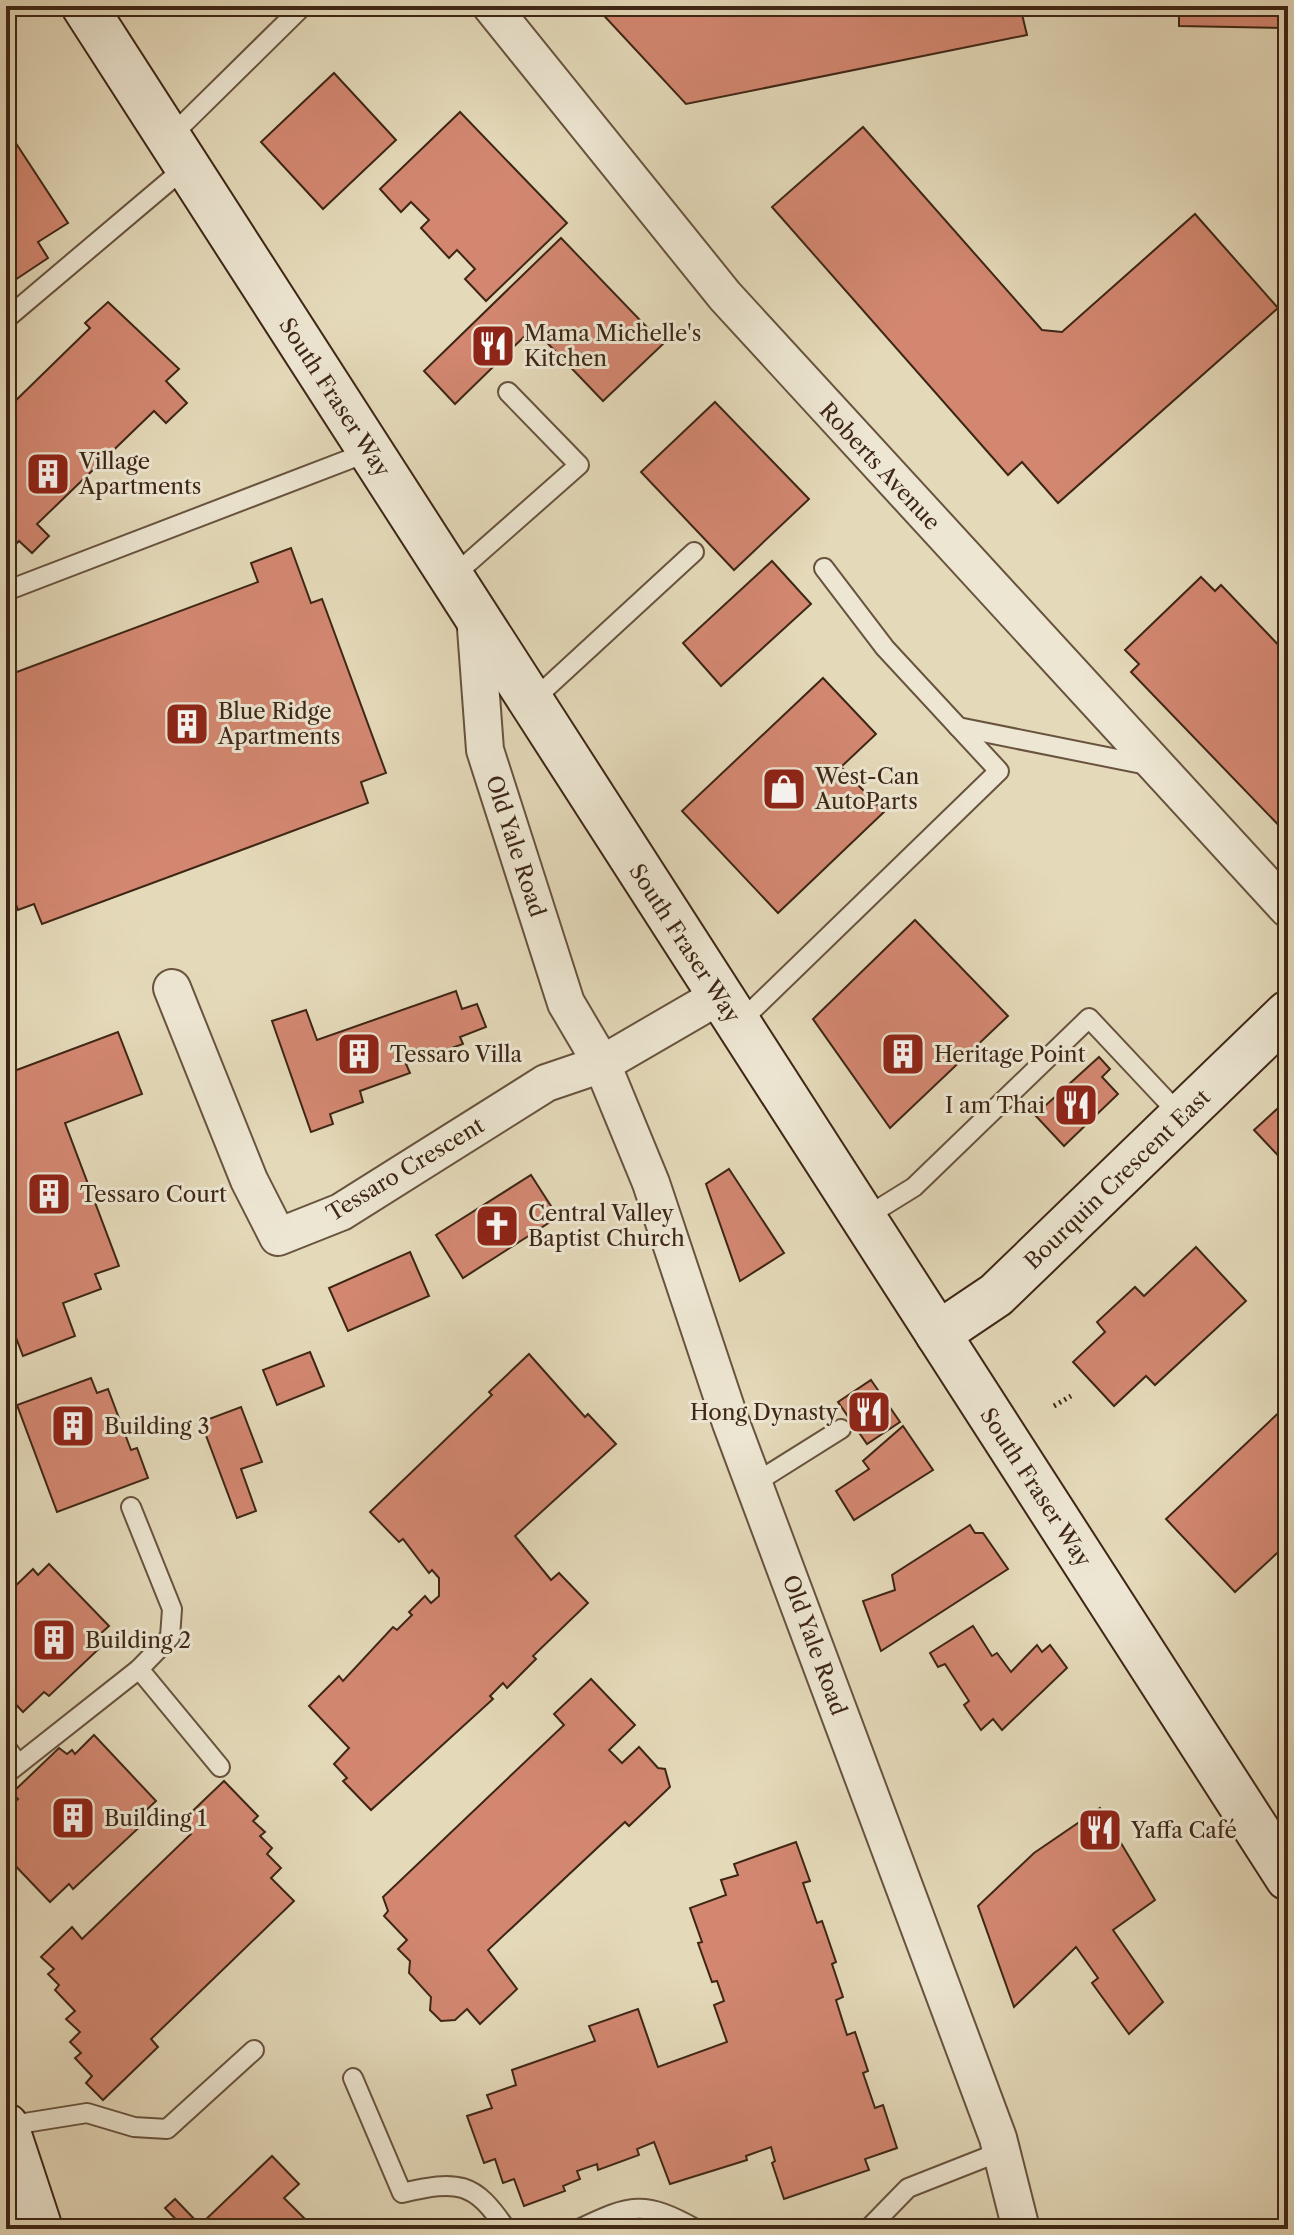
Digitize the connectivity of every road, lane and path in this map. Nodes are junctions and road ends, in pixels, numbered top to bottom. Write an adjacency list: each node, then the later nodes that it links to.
1 (84, 6): 4 (main road, South Fraser Way)
2 (303, 6): 4 (lane)
3 (491, 6): 15 (street, Roberts Avenue)
4 (178, 152): 5 (lane); 7 (main road, South Fraser Way)
5 (6, 319)
6 (508, 392): 10 (lane)
7 (371, 451): 10 (main road, South Fraser Way); 11 (lane)
8 (694, 552): 13 (lane)
9 (824, 568): 14 (lane)
10 (451, 578): 12 (main road, South Fraser Way)
11 (6, 591)
12 (475, 615): 13 (main road, South Fraser Way); 20 (street, Old Yale Road)
13 (531, 702): 18 (main road, South Fraser Way)
14 (958, 727): 15 (lane); 18 (lane)
15 (1156, 767): 16 (street, Roberts Avenue)
16 (1288, 909)
17 (172, 988): 20 (street, Tessaro Crescent)
18 (728, 1010): 20 (street); 22 (main road, South Fraser Way)
19 (1288, 1013): 21 (main road, Bourquin Crescent East)
20 (602, 1064): 27 (street, Old Yale Road)
21 (1181, 1116): 22 (lane); 23 (main road, Bourquin Crescent East)
22 (864, 1218): 23 (main road, South Fraser Way)
23 (938, 1334): 33 (main road, South Fraser Way)
24 (1071, 1396): 25 (path)
25 (1054, 1406)
26 (841, 1429): 27 (lane)
27 (755, 1483): 37 (street, Old Yale Road)
28 (131, 1507): 29 (lane)
29 (139, 1669): 31 (lane); 32 (lane)
30 (6, 1747): 32 (lane)
31 (220, 1767)
32 (12, 1769)
33 (1288, 1878)
34 (254, 2050): 36 (lane)
35 (353, 2078): 39 (lane)
36 (6, 2126): 38 (main road)
37 (1002, 2151): 42 (lane); 43 (street, Old Yale Road)
38 (40, 2229)
39 (506, 2229)
40 (579, 2229): 41 (lane)
41 (696, 2229)
42 (868, 2229)
43 (1021, 2229)

